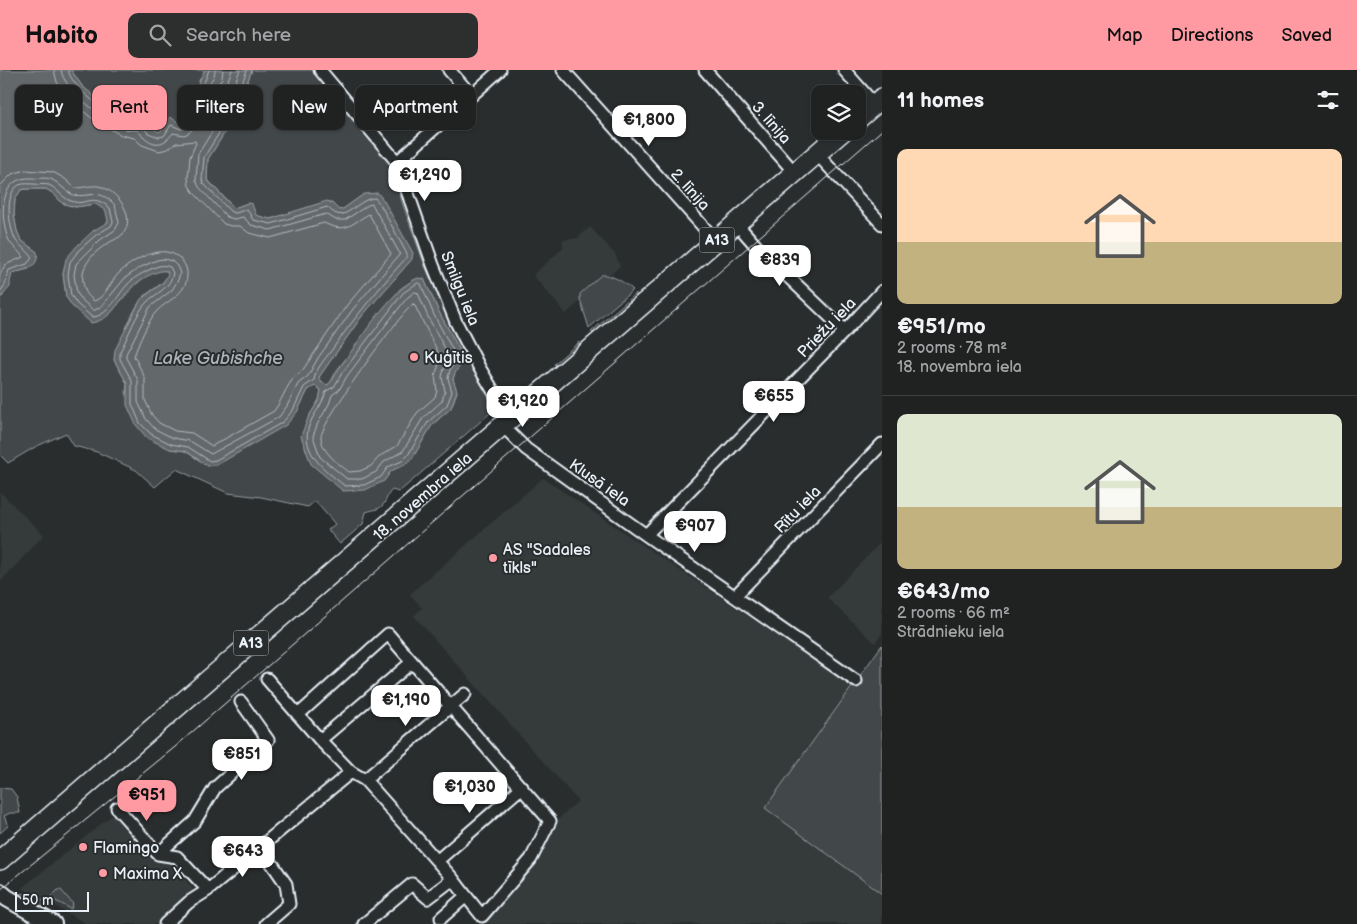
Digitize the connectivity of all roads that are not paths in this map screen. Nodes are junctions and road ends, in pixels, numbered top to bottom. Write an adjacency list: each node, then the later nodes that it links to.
1 (320, 70): 14 (street, Smilgu iela)
2 (449, 70): 7 (street)
3 (500, 70): 8 (street)
4 (563, 70): 18 (street, 2. līnija)
5 (705, 70): 15 (street, 3. līnija)
6 (844, 70): 9 (street)
7 (462, 85)
8 (476, 91)
9 (878, 101): 10 (main road)
10 (866, 112)
11 (432, 130): 14 (street)
12 (833, 140): 13 (main road, 18. novembra iela / A13)
13 (818, 154): 15 (main road, 18. novembra iela / A13); 17 (street)
14 (397, 162): 21 (street, Smilgu iela)
15 (795, 173): 16 (main road, 18. novembra iela / A13)
16 (736, 223): 18 (main road, 18. novembra iela / A13); 20 (street)
17 (882, 224)
18 (716, 241): 21 (main road, 18. novembra iela / A13)
19 (882, 291): 20 (street, Priežu iela)
20 (845, 331): 23 (street, Priežu iela)
21 (506, 422): 23 (street, Klusā iela); 39 (main road, 18. novembra iela / A13)
22 (882, 444): 24 (street, Rītu iela)
23 (646, 535): 24 (street, Klusā iela)
24 (735, 596): 27 (street, Klusā iela)
25 (412, 662): 30 (street); 31 (street); 32 (street)
26 (267, 679): 31 (street)
27 (856, 681)
28 (465, 694): 30 (street)
29 (240, 702): 38 (street)
30 (450, 706): 34 (street); 35 (street)
31 (298, 715): 32 (street)
32 (320, 740): 33 (street)
33 (351, 772): 34 (street); 37 (street)
34 (365, 780): 40 (street)
35 (522, 787): 40 (street); 44 (street)
36 (117, 808): 38 (street)
37 (260, 846): 42 (street); 48 (street)
38 (158, 854): 42 (street)
39 (0, 860)
40 (437, 861): 41 (street)
41 (453, 879): 44 (street); 49 (street)
42 (208, 890): 47 (street)
43 (0, 892): 46 (street)
44 (466, 896): 45 (street)
45 (441, 918)
46 (53, 924)
47 (165, 924)
48 (266, 924)
49 (364, 924)

